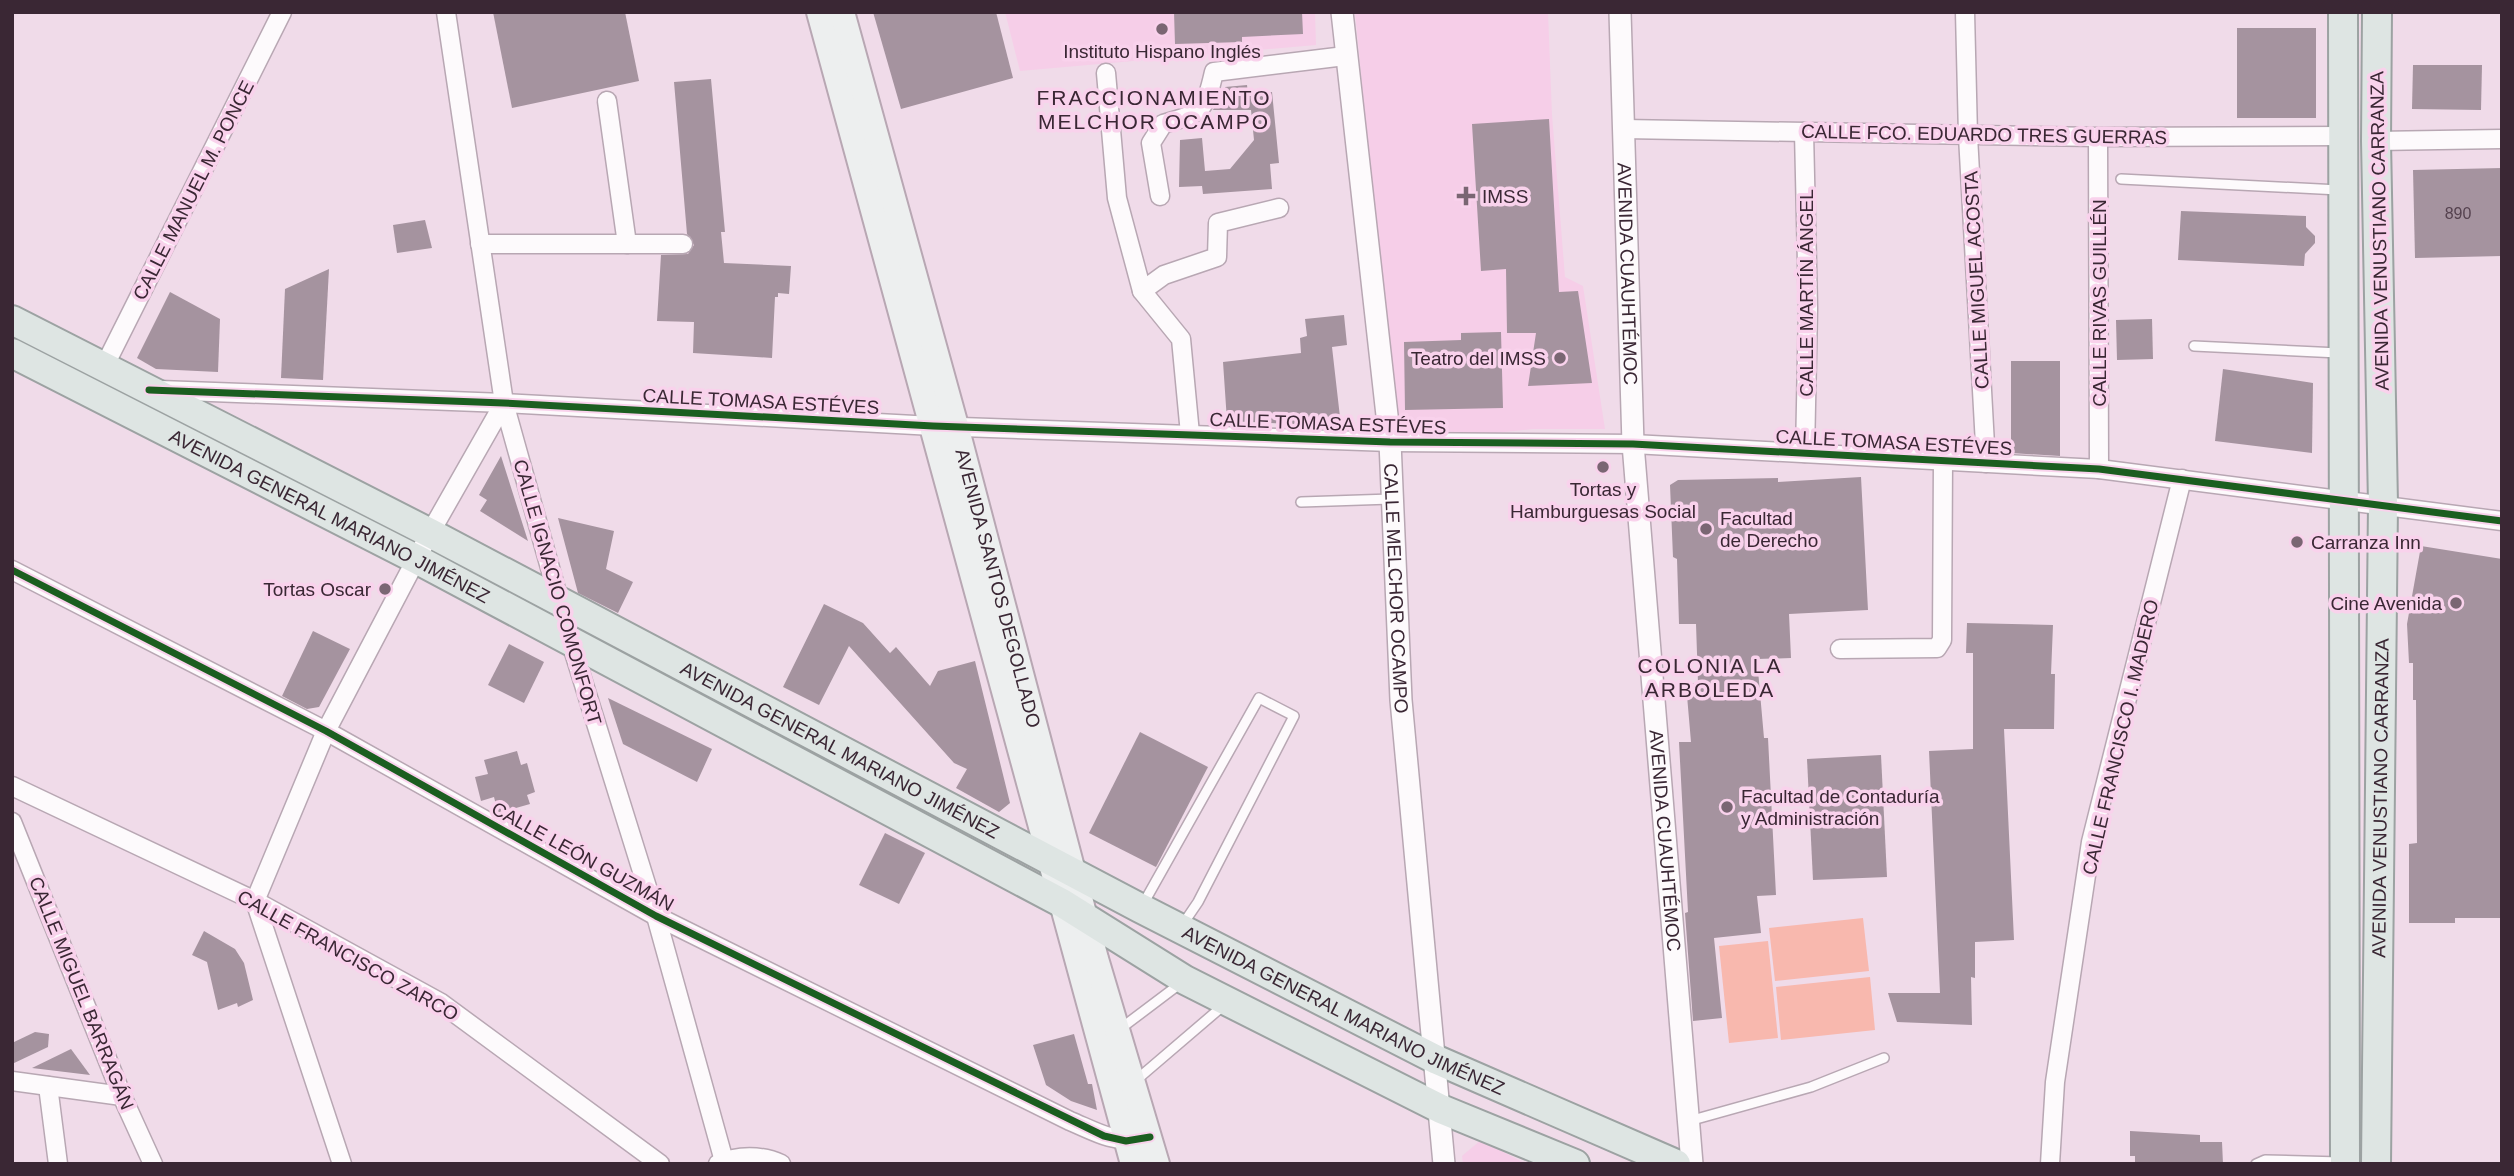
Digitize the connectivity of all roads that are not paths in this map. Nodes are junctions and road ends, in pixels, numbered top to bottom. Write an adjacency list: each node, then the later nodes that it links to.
1 (282, 12): 32 (street, CALLE MANUEL M. PONCE)
2 (446, 12): 24 (street, CALLE IGNACIO COMONFORT)
3 (819, 12): 35 (main road, AVENIDA SANTOS DEGOLLADO)
4 (842, 12): 35 (main road, AVENIDA SANTOS DEGOLLADO)
5 (1342, 12): 10 (street, CALLE MELCHOR OCAMPO)
6 (1620, 12): 13 (street, AVENIDA CUAUHTÉMOC)
7 (1965, 12): 15 (street, CALLE MIGUEL ACOSTA)
8 (2343, 12): 16 (main road, AVENIDA VENUSTIANO CARRANZA)
9 (2377, 12): 19 (main road, AVENIDA VENUSTIANO CARRANZA)
10 (1345, 56): 22 (street); 37 (street, CALLE MELCHOR OCAMPO)
11 (1107, 73): 27 (street)
12 (607, 102): 25 (street)
13 (1624, 129): 14 (street, CALLE FCO. EDUARDO TRES GUERRAS); 38 (street, AVENIDA CUAUHTÉMOC)
14 (1804, 132): 15 (street, CALLE FCO. EDUARDO TRES GUERRAS); 39 (street, CALLE MARTÍN ÁNGEL)
15 (1968, 135): 17 (street, CALLE FCO. EDUARDO TRES GUERRAS); 41 (street, CALLE MIGUEL ACOSTA)
16 (2344, 136): 17 (street, CALLE FCO. EDUARDO TRES GUERRAS); 21 (main road, AVENIDA VENUSTIANO CARRANZA)
17 (2098, 137): 42 (street, CALLE RIVAS GUILLÉN)
18 (2502, 139): 19 (street)
19 (2376, 141): 47 (main road, AVENIDA VENUSTIANO CARRANZA)
20 (2121, 179): 21 (lane)
21 (2344, 191): 31 (main road, AVENIDA VENUSTIANO CARRANZA)
22 (1160, 196)
23 (1279, 208): 27 (street)
24 (480, 244): 25 (street); 34 (street, CALLE IGNACIO COMONFORT)
25 (627, 244): 26 (street)
26 (683, 244)
27 (1142, 291): 36 (street)
28 (12, 320): 32 (main road, AVENIDA GENERAL MARIANO JIMÉNEZ)
29 (2194, 346): 31 (lane)
30 (12, 353): 50 (main road, AVENIDA GENERAL MARIANO JIMÉNEZ)
31 (2344, 353): 46 (main road, AVENIDA VENUSTIANO CARRANZA)
32 (104, 367): 33 (main road, AVENIDA GENERAL MARIANO JIMÉNEZ)
33 (149, 390): 34 (street, CALLE TOMASA ESTÉVES); 49 (main road, AVENIDA GENERAL MARIANO JIMÉNEZ)
34 (504, 403): 35 (street, CALLE TOMASA ESTÉVES); 49 (street); 52 (street, CALLE IGNACIO COMONFORT)
35 (945, 426): 36 (street, CALLE TOMASA ESTÉVES); 58 (main road, AVENIDA SANTOS DEGOLLADO); 59 (main road, AVENIDA SANTOS DEGOLLADO)
36 (1190, 434): 37 (street, CALLE TOMASA ESTÉVES)
37 (1390, 442): 38 (street, CALLE TOMASA ESTÉVES); 44 (street, CALLE MELCHOR OCAMPO)
38 (1633, 444): 39 (street, CALLE TOMASA ESTÉVES); 77 (street, AVENIDA CUAUHTÉMOC)
39 (1805, 453): 40 (street, CALLE TOMASA ESTÉVES)
40 (1943, 461): 41 (street, CALLE TOMASA ESTÉVES); 54 (street)
41 (1986, 463): 42 (street, CALLE TOMASA ESTÉVES)
42 (2099, 469): 43 (street, CALLE TOMASA ESTÉVES)
43 (2182, 479): 46 (street, CALLE TOMASA ESTÉVES); 92 (street, CALLE FRANCISCO I. MADERO)
44 (1393, 499): 45 (lane); 70 (street, CALLE MELCHOR OCAMPO)
45 (1301, 502)
46 (2345, 502): 47 (street, CALLE TOMASA ESTÉVES); 81 (main road, AVENIDA VENUSTIANO CARRANZA)
47 (2383, 504): 48 (street, CALLE TOMASA ESTÉVES); 94 (main road, AVENIDA VENUSTIANO CARRANZA)
48 (2502, 521)
49 (430, 533): 50 (street); 52 (main road, AVENIDA GENERAL MARIANO JIMÉNEZ)
50 (418, 560): 53 (main road, AVENIDA GENERAL MARIANO JIMÉNEZ); 55 (street)
51 (12, 570): 55 (street, CALLE LEÓN GUZMÁN)
52 (560, 604): 53 (street, CALLE IGNACIO COMONFORT); 58 (main road, AVENIDA GENERAL MARIANO JIMÉNEZ)
53 (571, 643): 61 (main road, AVENIDA GENERAL MARIANO JIMÉNEZ); 63 (street, CALLE IGNACIO COMONFORT)
54 (1840, 649)
55 (326, 731): 60 (street); 63 (street, CALLE LEÓN GUZMÁN)
56 (12, 786): 60 (street, CALLE FRANCISCO ZARCO)
57 (12, 821): 74 (street, CALLE MIGUEL BARRAGÁN)
58 (1049, 857): 59 (main road, AVENIDA GENERAL MARIANO JIMÉNEZ); 61 (main road, AVENIDA SANTOS DEGOLLADO)
59 (1076, 873): 62 (main road, AVENIDA GENERAL MARIANO JIMÉNEZ); 64 (main road, AVENIDA SANTOS DEGOLLADO)
60 (255, 901): 84 (street); 85 (street, CALLE FRANCISCO ZARCO)
61 (1062, 903): 64 (main road, AVENIDA GENERAL MARIANO JIMÉNEZ); 78 (main road, AVENIDA SANTOS DEGOLLADO)
62 (1140, 908): 65 (main road, AVENIDA GENERAL MARIANO JIMÉNEZ); 65 (lane)
63 (656, 916): 78 (street, CALLE LEÓN GUZMÁN); 80 (street, CALLE IGNACIO COMONFORT)
64 (1087, 918): 66 (main road, AVENIDA GENERAL MARIANO JIMÉNEZ); 68 (main road, AVENIDA SANTOS DEGOLLADO)
65 (1180, 928): 70 (main road, AVENIDA GENERAL MARIANO JIMÉNEZ)
66 (1185, 979): 67 (main road, AVENIDA GENERAL MARIANO JIMÉNEZ); 68 (lane)
67 (1228, 1001): 72 (lane); 76 (main road, AVENIDA GENERAL MARIANO JIMÉNEZ)
68 (1118, 1030): 72 (main road, AVENIDA SANTOS DEGOLLADO)
69 (1884, 1058): 77 (lane)
70 (1437, 1060): 75 (main road, AVENIDA GENERAL MARIANO JIMÉNEZ); 76 (street, CALLE MELCHOR OCAMPO)
71 (12, 1081): 73 (street)
72 (1133, 1082): 78 (main road, AVENIDA SANTOS DEGOLLADO)
73 (48, 1086): 74 (street); 82 (street)
74 (122, 1096): 83 (street, CALLE MIGUEL BARRAGÁN)
75 (1551, 1107): 79 (main road); 90 (main road, AVENIDA GENERAL MARIANO JIMÉNEZ)
76 (1441, 1109): 79 (main road, AVENIDA GENERAL MARIANO JIMÉNEZ); 88 (street, CALLE MELCHOR OCAMPO)
77 (1687, 1121): 91 (street, AVENIDA CUAUHTÉMOC)
78 (1136, 1147): 87 (main road, AVENIDA SANTOS DEGOLLADO)
79 (1534, 1148): 89 (main road, AVENIDA GENERAL MARIANO JIMÉNEZ)
80 (721, 1162): 86 (street)
81 (2345, 1163): 93 (lane)
82 (58, 1164)
83 (153, 1164)
84 (342, 1164)
85 (660, 1164)
86 (781, 1164)
87 (1157, 1164)
88 (1444, 1164)
89 (1575, 1164)
90 (1676, 1164)
91 (1692, 1164)
92 (2050, 1164)
93 (2256, 1164)
94 (2376, 1164)

